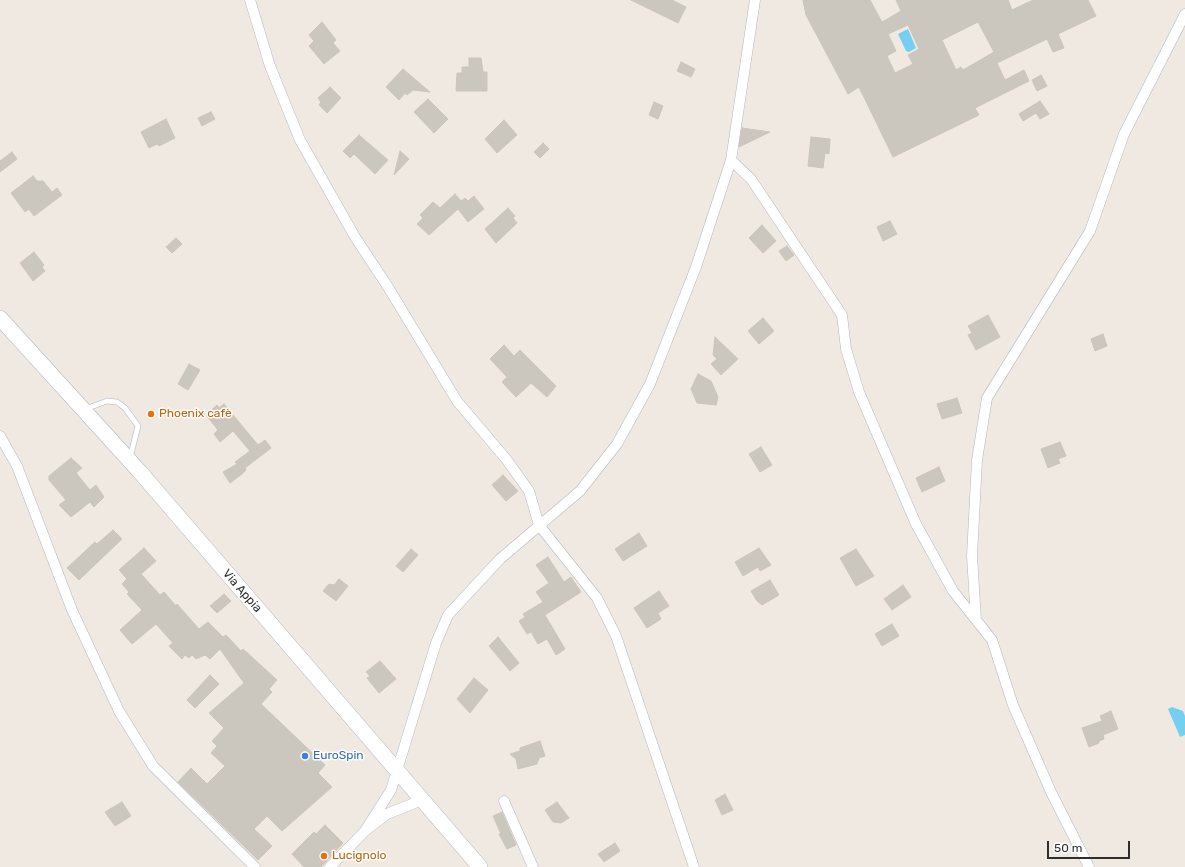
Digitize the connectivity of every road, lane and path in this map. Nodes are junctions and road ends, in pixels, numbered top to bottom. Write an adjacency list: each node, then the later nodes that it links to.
1 (250, 0): 9 (street)
2 (754, 0): 4 (street)
3 (1185, 14): 10 (street)
4 (731, 160): 9 (street); 10 (street)
5 (0, 318): 6 (main road, Via Appia)
6 (83, 410): 8 (main road, Via Appia); 8 (lane)
7 (0, 436): 15 (street)
8 (129, 460): 11 (main road, Via Appia)
9 (539, 525): 11 (street); 19 (street)
10 (976, 620): 20 (street)
11 (397, 772): 12 (main road, Via Appia); 14 (street)
12 (422, 800): 14 (street); 17 (main road, Via Appia)
13 (504, 801): 18 (street)
14 (365, 831): 16 (street)
15 (255, 867)
16 (330, 867)
17 (480, 867)
18 (533, 867)
19 (694, 867)
20 (1089, 867)

